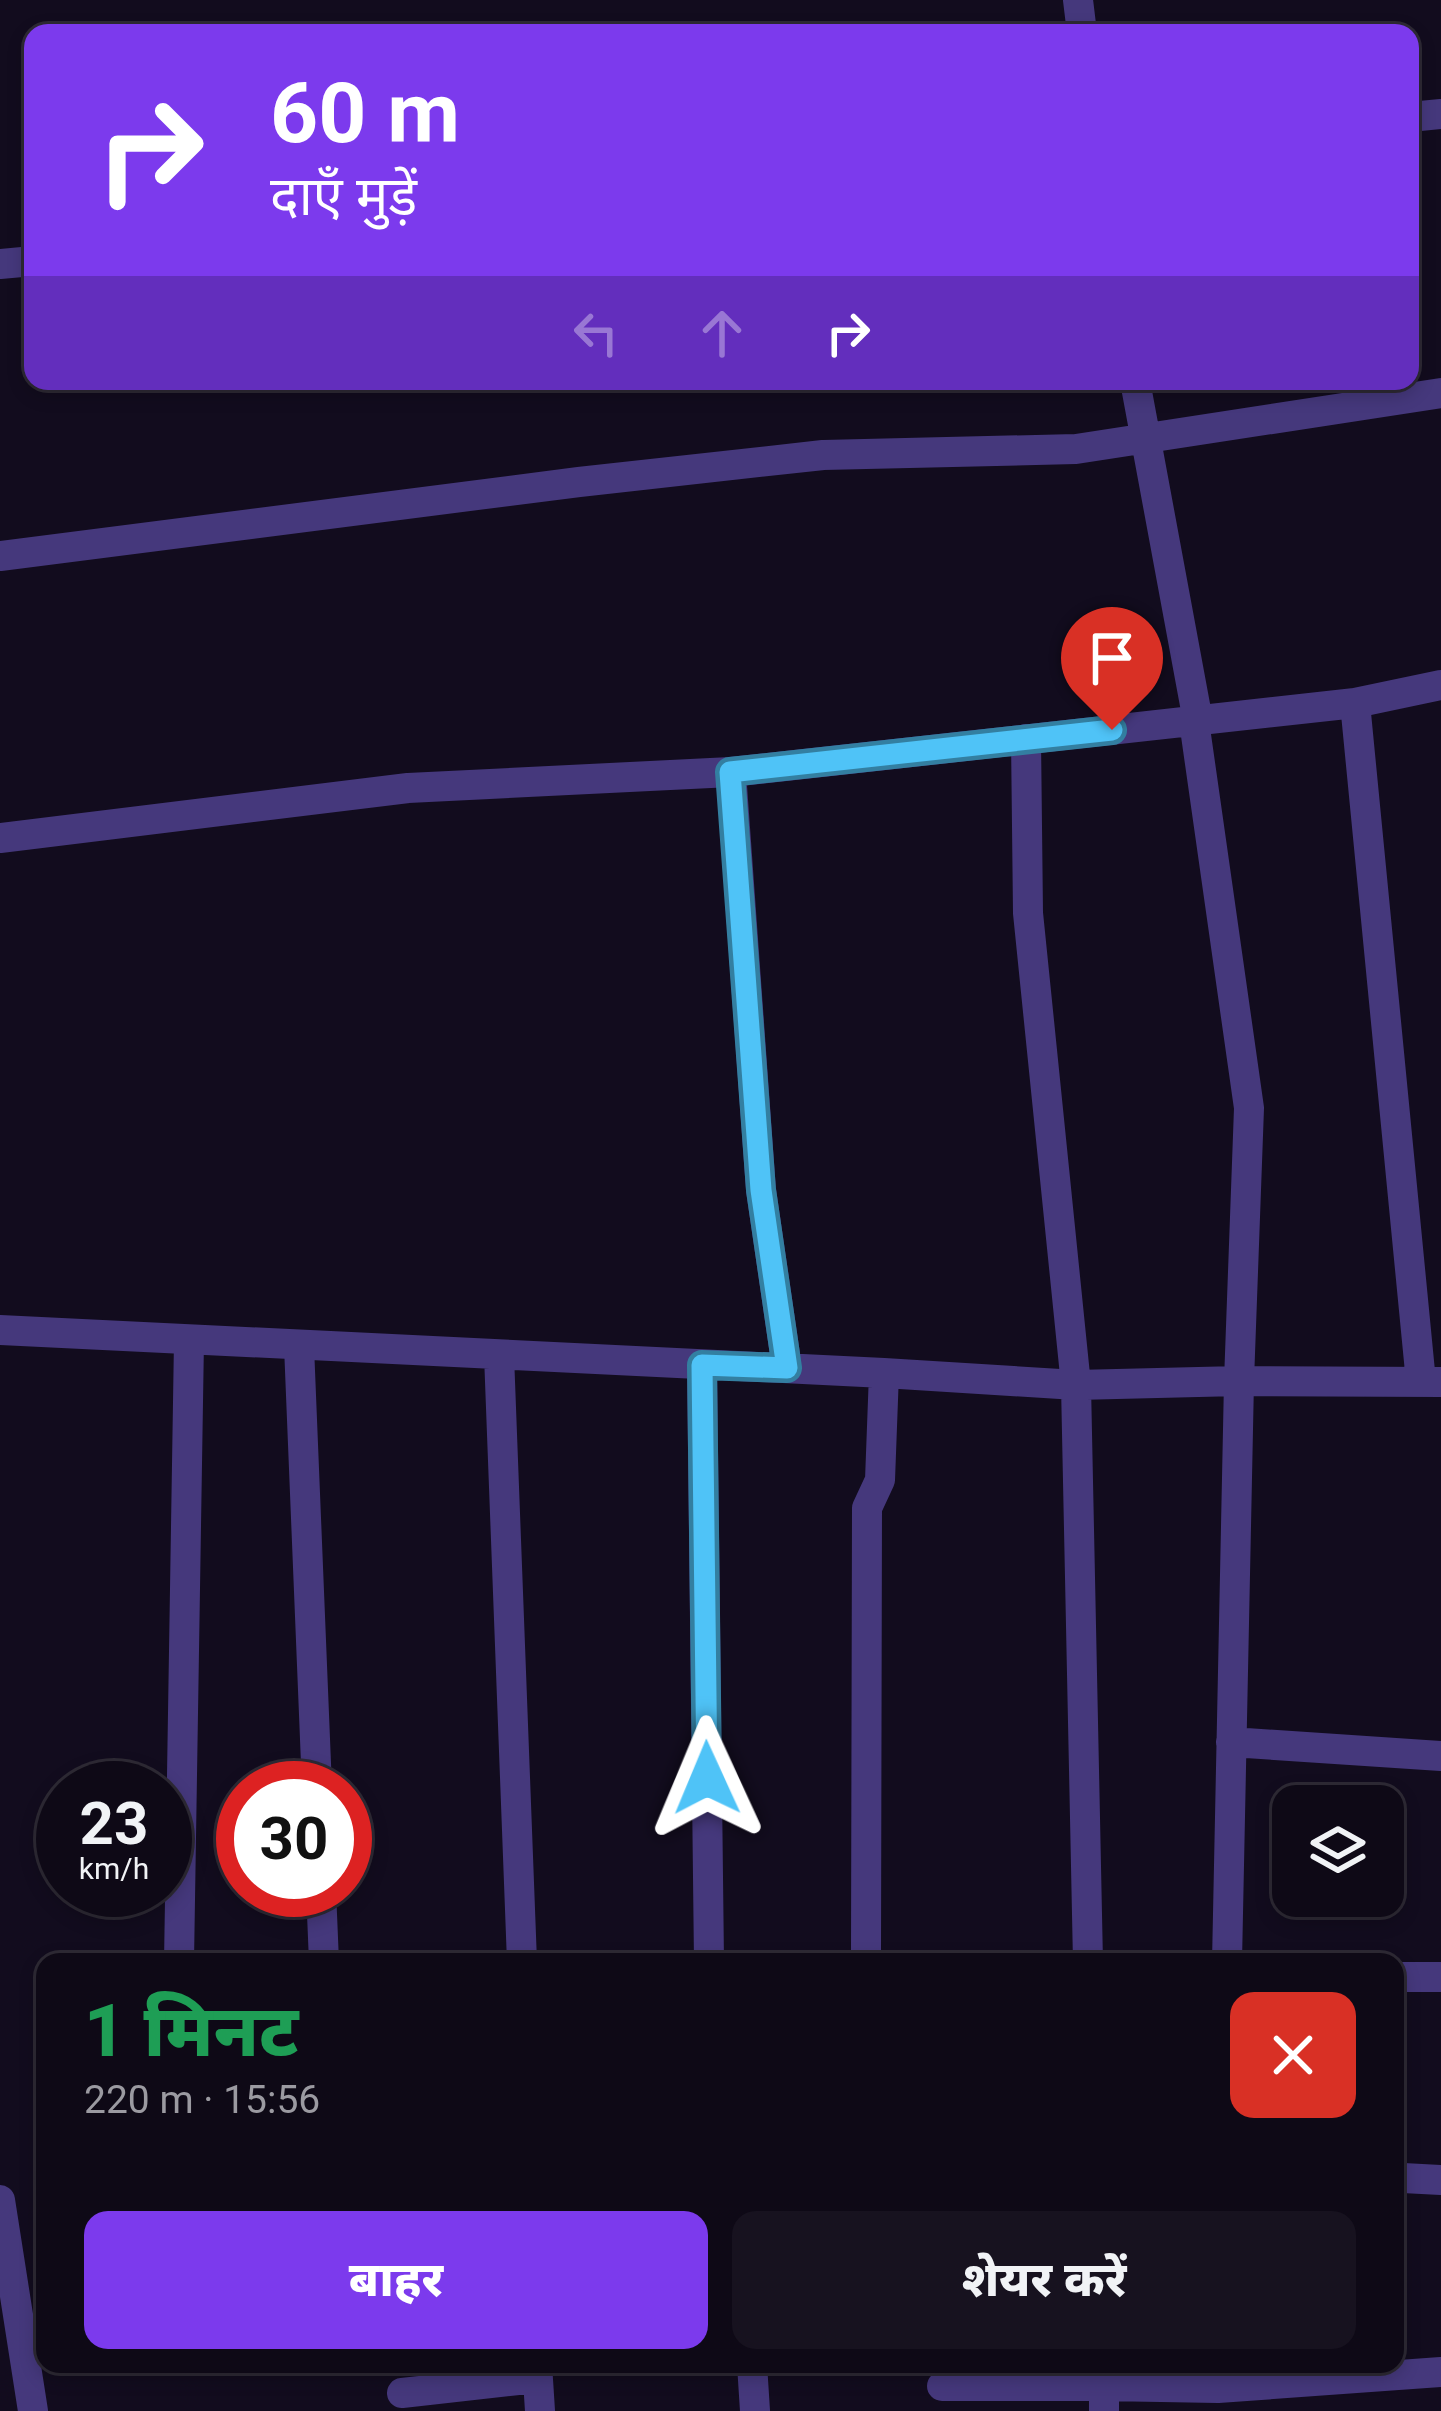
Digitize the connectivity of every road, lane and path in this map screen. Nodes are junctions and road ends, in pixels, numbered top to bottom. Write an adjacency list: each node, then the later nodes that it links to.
1 (1136, 390): 3 (street)
2 (1441, 393): 3 (street)
3 (1144, 437): 4 (street); 7 (street)
4 (0, 556)
5 (1441, 685): 6 (street)
6 (1354, 704): 7 (street); 19 (street)
7 (1198, 721): 8 (street); 18 (street)
8 (1025, 739): 9 (street); 20 (street)
9 (730, 772): 10 (street); 16 (street)
10 (0, 838)
11 (0, 1330): 12 (street)
12 (189, 1340): 13 (street); 25 (street)
13 (299, 1346): 14 (street); 23 (street)
14 (499, 1355): 15 (street); 27 (street)
15 (702, 1365): 16 (street); 28 (street)
16 (787, 1368): 17 (street)
17 (884, 1373): 20 (street); 29 (street)
18 (1238, 1381): 19 (street); 20 (street); 21 (street)
19 (1431, 1382)
20 (1076, 1385): 30 (street)
21 (1231, 1742): 22 (street); 31 (street)
22 (1441, 1756)
23 (316, 1761)
24 (322, 1917): 26 (street)
25 (178, 1953)
26 (324, 1953)
27 (521, 1953)
28 (709, 1953)
29 (866, 1953)
30 (1088, 1953)
31 (1227, 1953)
32 (1404, 1977): 33 (street)
33 (1441, 1977)
34 (1404, 2179): 35 (street)
35 (1441, 2180)
36 (0, 2200): 47 (street)
37 (1441, 2372): 42 (street)
38 (525, 2373): 46 (street)
39 (537, 2373): 48 (street)
40 (753, 2373): 49 (street)
41 (1385, 2373): 43 (street)
42 (1404, 2373)
43 (1218, 2376): 45 (street)
44 (942, 2386): 45 (street)
45 (1104, 2387)
46 (402, 2393)
47 (33, 2411)
48 (540, 2411)
49 (755, 2411)

